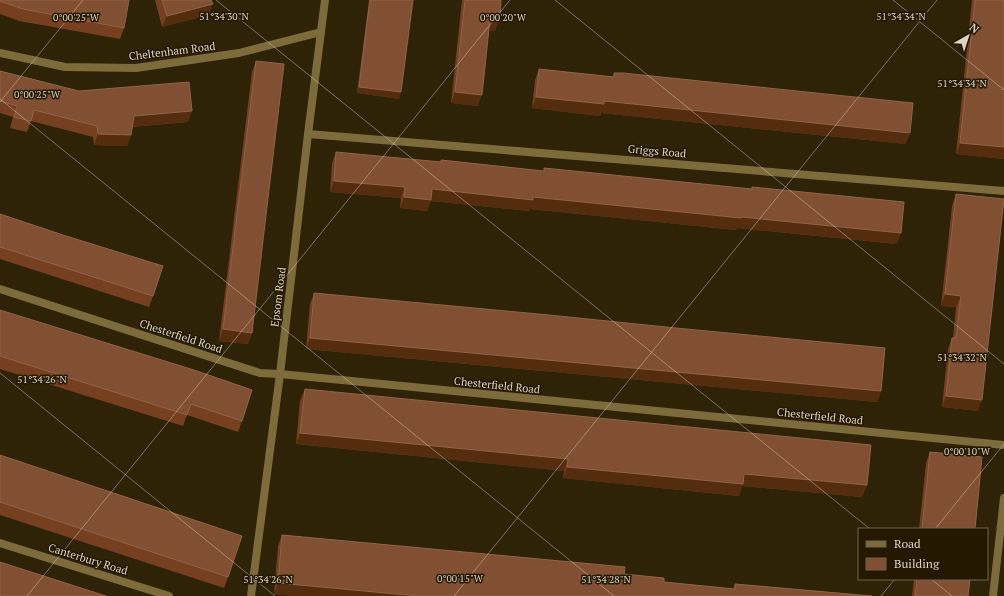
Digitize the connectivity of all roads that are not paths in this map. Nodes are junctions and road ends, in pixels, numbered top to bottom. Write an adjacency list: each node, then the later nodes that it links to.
1 (325, 0): 2 (street, Epsom Road)
2 (321, 32): 3 (street, Cheltenham Road); 4 (street, Epsom Road)
3 (0, 53)
4 (308, 134): 5 (street, Griggs Road); 7 (street, Epsom Road)
5 (1004, 191)
6 (0, 289): 7 (street, Chesterfield Road)
7 (280, 374): 8 (street, Chesterfield Road); 12 (street, Epsom Road)
8 (1004, 445)
9 (1004, 498): 13 (street)
10 (0, 543): 11 (street, Canterbury Road)
11 (169, 596)
12 (251, 596)
13 (993, 596)

